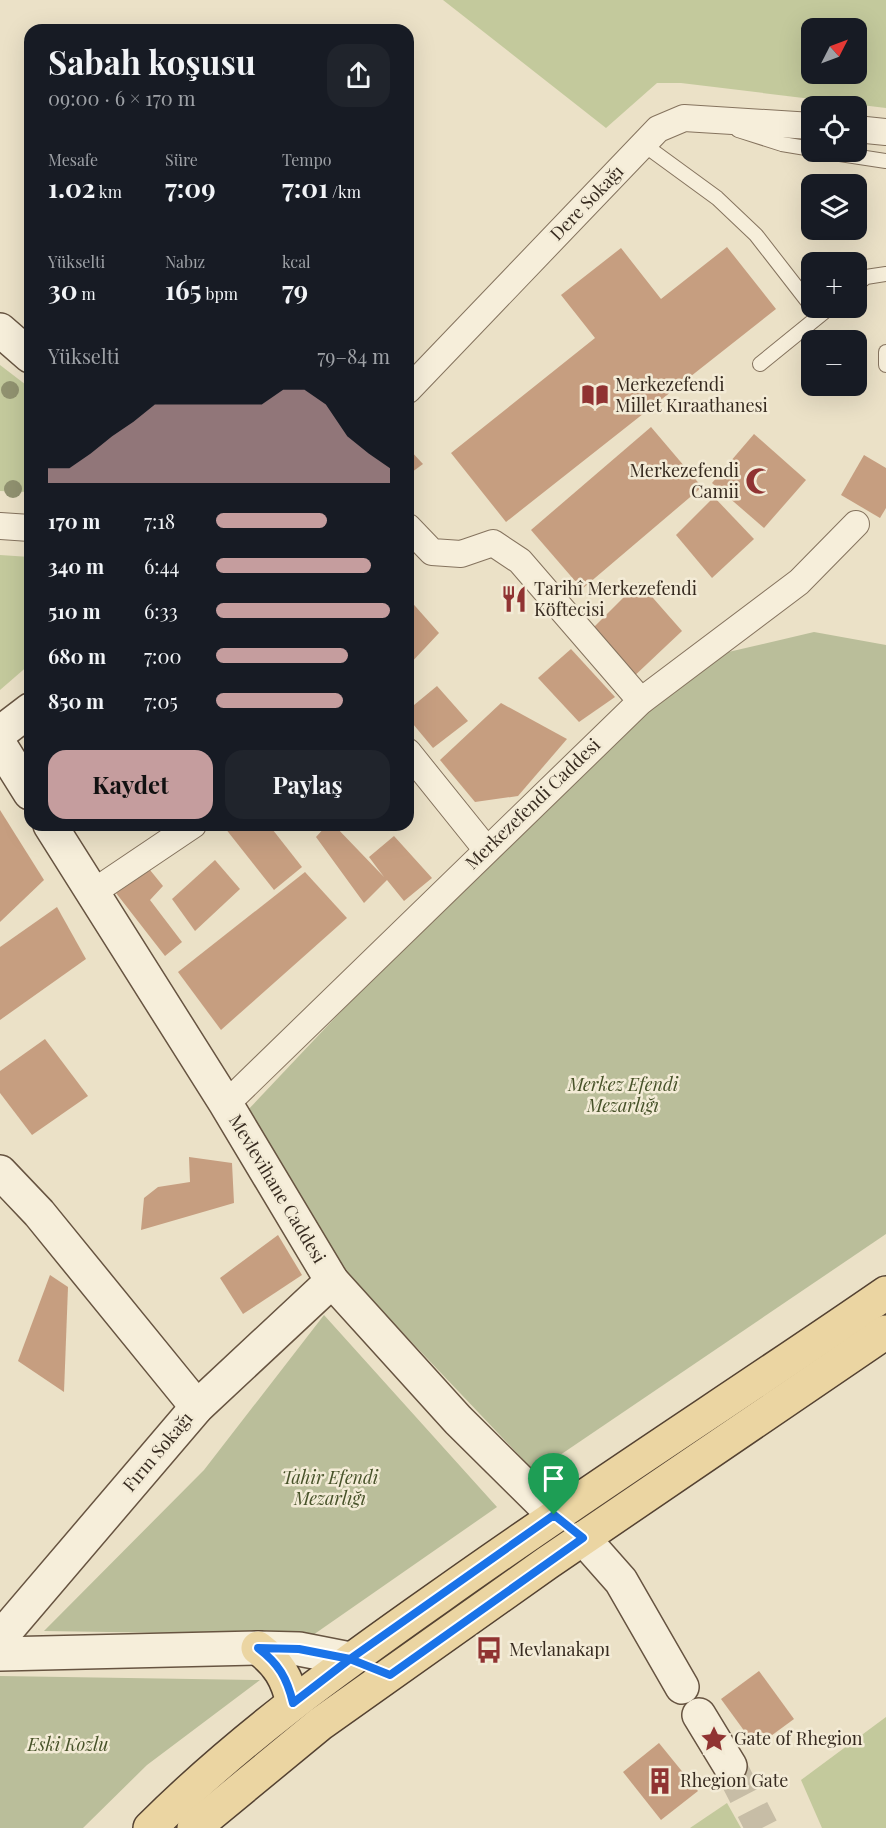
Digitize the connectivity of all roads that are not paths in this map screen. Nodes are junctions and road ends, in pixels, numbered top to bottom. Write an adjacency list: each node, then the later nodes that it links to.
1 (708, 120): 2 (street, Dere Sokağı); 5 (street, Dere Sokağı); 6 (lane)
2 (801, 125)
3 (867, 130): 4 (street)
4 (886, 132)
5 (643, 144): 11 (lane); 18 (street, Dere Sokağı)
6 (801, 147)
7 (867, 158): 8 (lane)
8 (886, 161)
9 (886, 274): 10 (lane)
10 (867, 277)
11 (801, 289)
12 (809, 318): 16 (lane)
13 (0, 330): 14 (street)
14 (24, 351)
15 (886, 352): 17 (lane)
16 (760, 364)
17 (886, 365)
18 (414, 384)
19 (856, 524): 23 (street, Merkezefendi Caddesi)
20 (0, 526): 21 (street)
21 (24, 528)
22 (414, 533): 23 (street)
23 (641, 700): 31 (street, Merkezefendi Caddesi)
24 (24, 715): 25 (street)
25 (0, 733)
26 (0, 745): 28 (street)
27 (414, 759): 31 (street)
28 (24, 783)
29 (54, 831): 32 (street, Mevlevihane Caddesi)
30 (184, 831): 32 (street)
31 (486, 849): 33 (street, Merkezefendi Caddesi)
32 (92, 893): 33 (street, Mevlevihane Caddesi)
33 (226, 1104): 35 (street, Mevlevihane Caddesi)
34 (0, 1172): 38 (street)
35 (332, 1281): 38 (street, Fırın Sokağı); 39 (street, Mevlevihane Caddesi)
36 (886, 1293): 39 (main road)
37 (886, 1332): 40 (main road)
38 (197, 1407): 41 (street, Fırın Sokağı)
39 (554, 1515): 40 (main road); 44 (main road)
40 (583, 1538): 45 (main road); 46 (street)
41 (0, 1638)
42 (258, 1648): 43 (street); 44 (street); 47 (main road)
43 (0, 1654)
44 (350, 1659): 45 (main road); 47 (main road)
45 (390, 1675): 51 (main road)
46 (682, 1687)
47 (293, 1703): 50 (main road)
48 (699, 1715): 49 (street)
49 (730, 1766)
50 (150, 1828)
51 (194, 1828)

